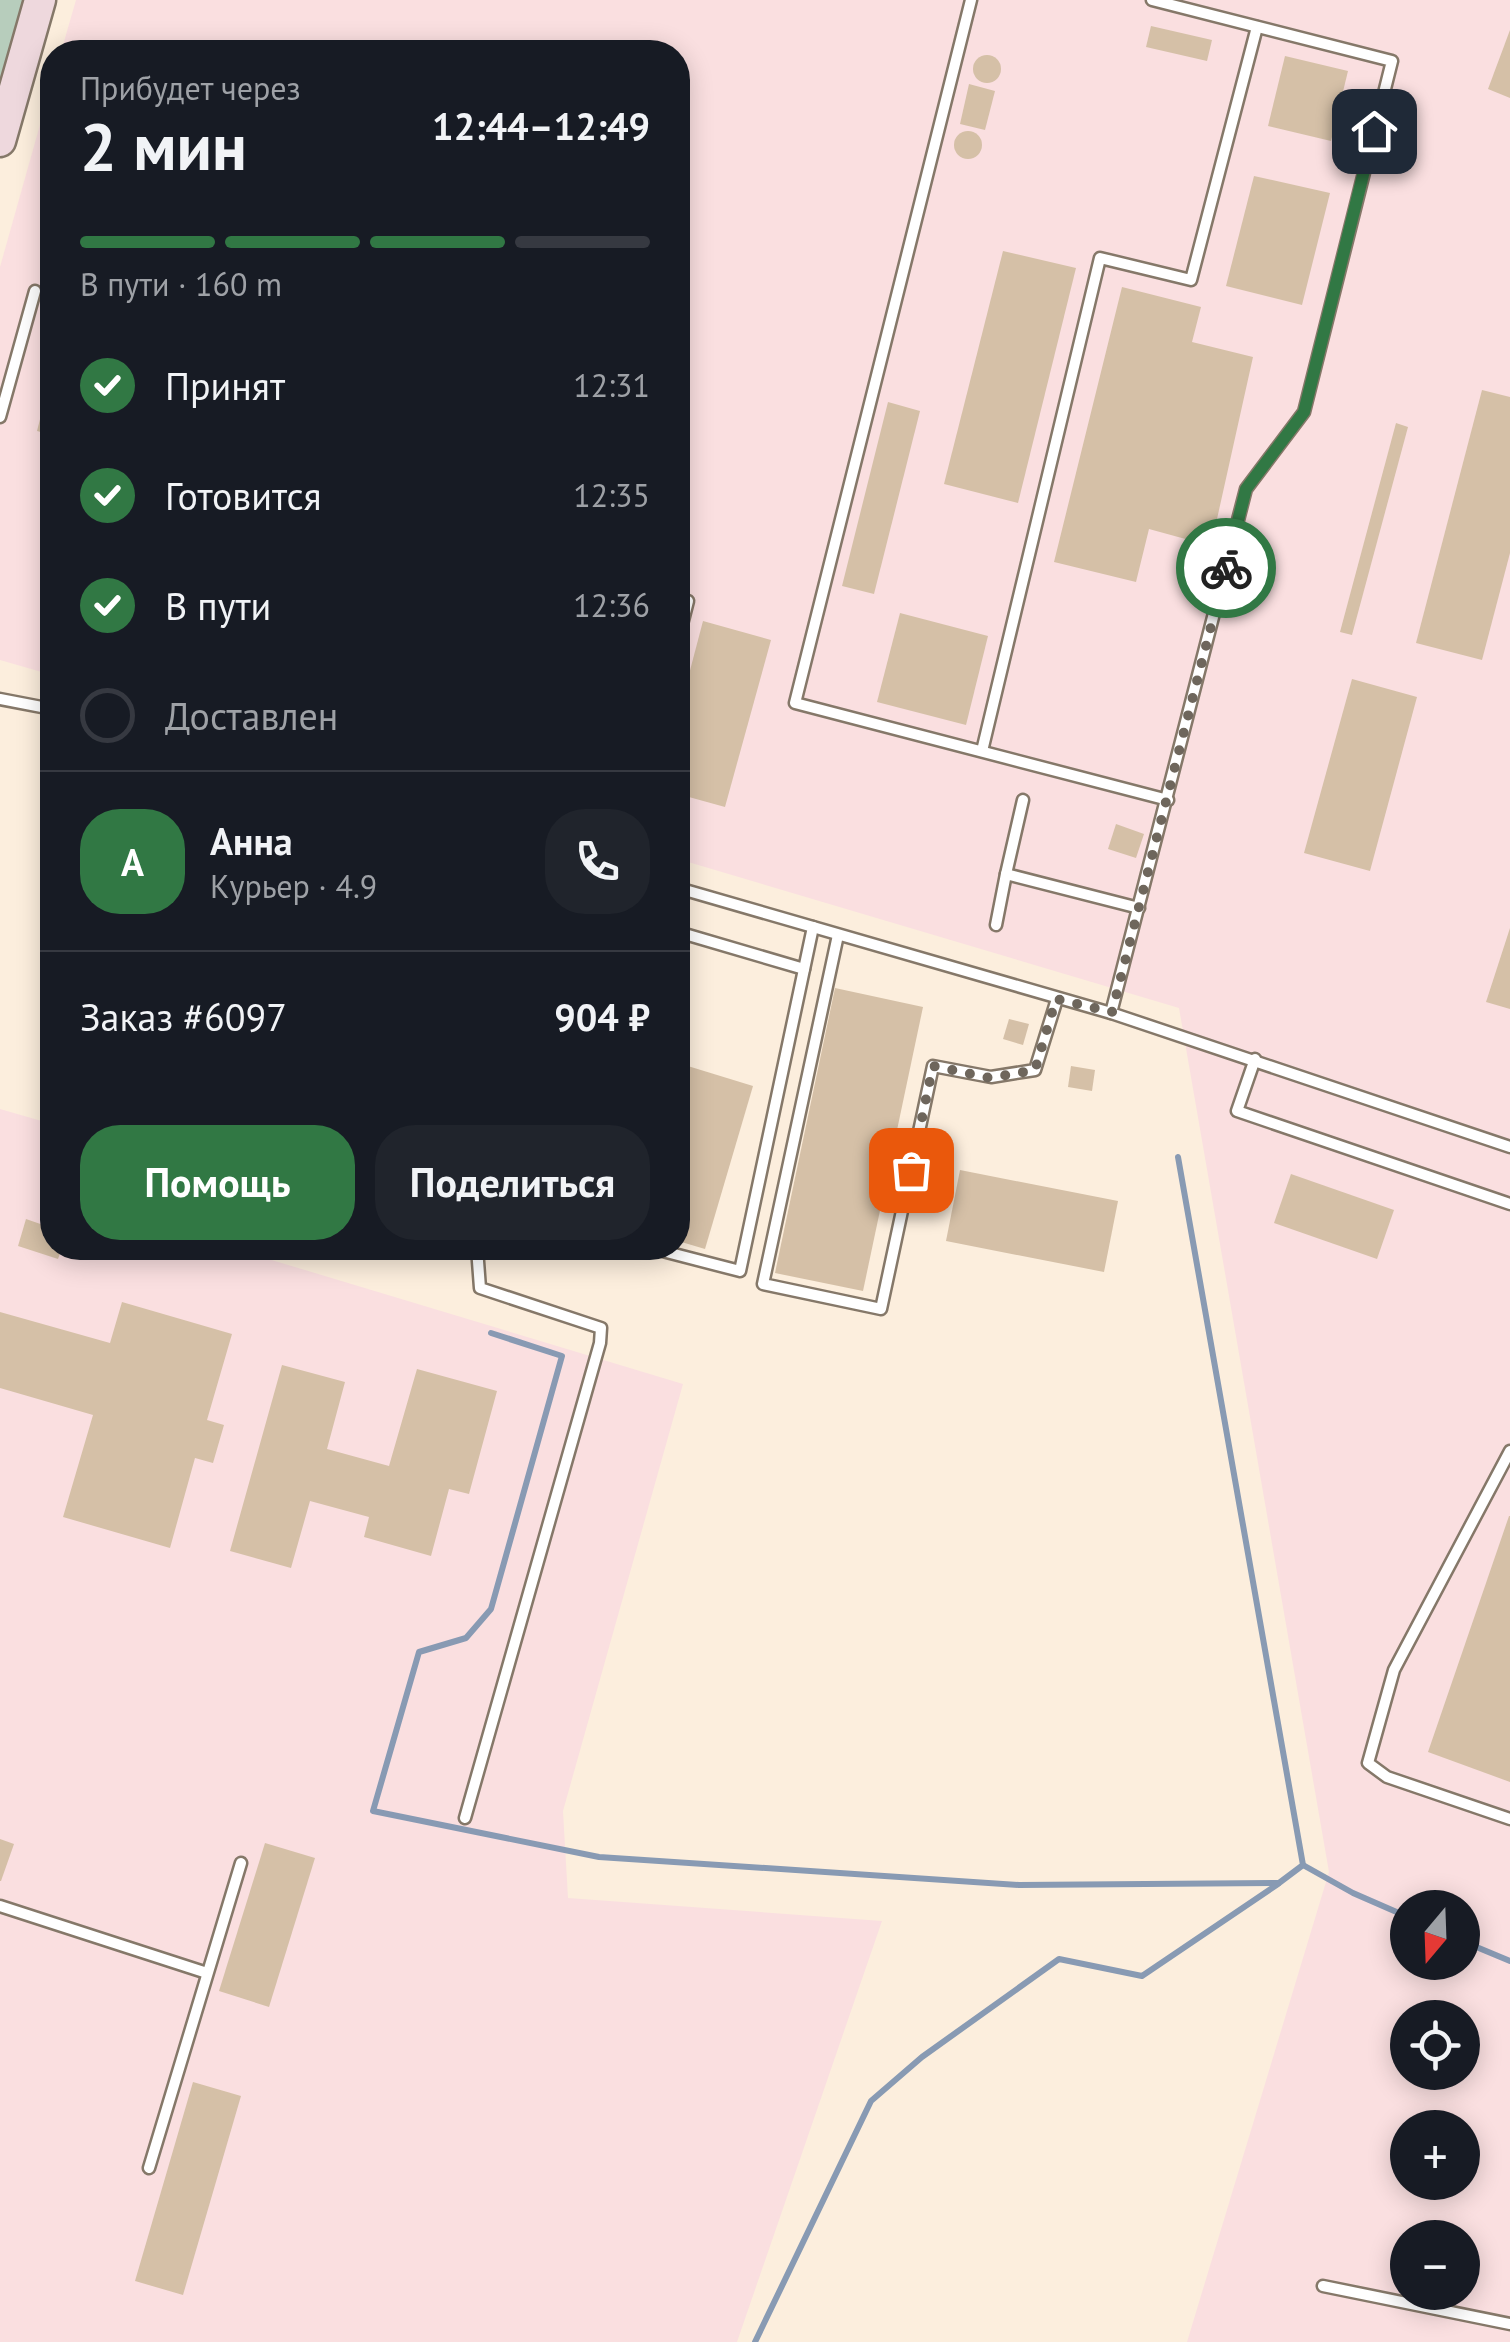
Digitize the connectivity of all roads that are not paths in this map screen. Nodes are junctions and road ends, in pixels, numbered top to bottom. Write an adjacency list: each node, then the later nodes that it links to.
1 (40, 0): 5 (main road)
2 (971, 0): 10 (lane)
3 (1152, 0): 4 (lane)
4 (1256, 26): 10 (lane); 12 (lane)
5 (0, 141)
6 (35, 291): 7 (lane)
7 (0, 418)
8 (0, 699): 9 (lane)
9 (40, 707)
10 (982, 752): 12 (lane)
11 (1024, 800): 13 (lane)
12 (1168, 800): 15 (lane)
13 (1006, 874): 15 (lane); 16 (lane)
14 (690, 891): 17 (lane)
15 (1139, 908): 22 (lane)
16 (996, 924)
17 (813, 927): 18 (lane); 20 (lane)
18 (838, 934): 21 (lane); 21 (lane)
19 (690, 936): 20 (lane)
20 (804, 969): 26 (lane)
21 (1056, 999): 22 (lane)
22 (1112, 1012): 23 (lane)
23 (1255, 1059): 24 (lane); 25 (lane)
24 (1510, 1147)
25 (1510, 1204)
26 (690, 1258)
27 (478, 1260): 29 (lane)
28 (1510, 1452): 30 (lane)
29 (465, 1818)
30 (1510, 1819)
31 (241, 1863): 33 (lane)
32 (0, 1906): 33 (lane)
33 (207, 1973): 34 (lane)
34 (149, 2168)
35 (1323, 2286): 36 (lane)
36 (1510, 2324)

